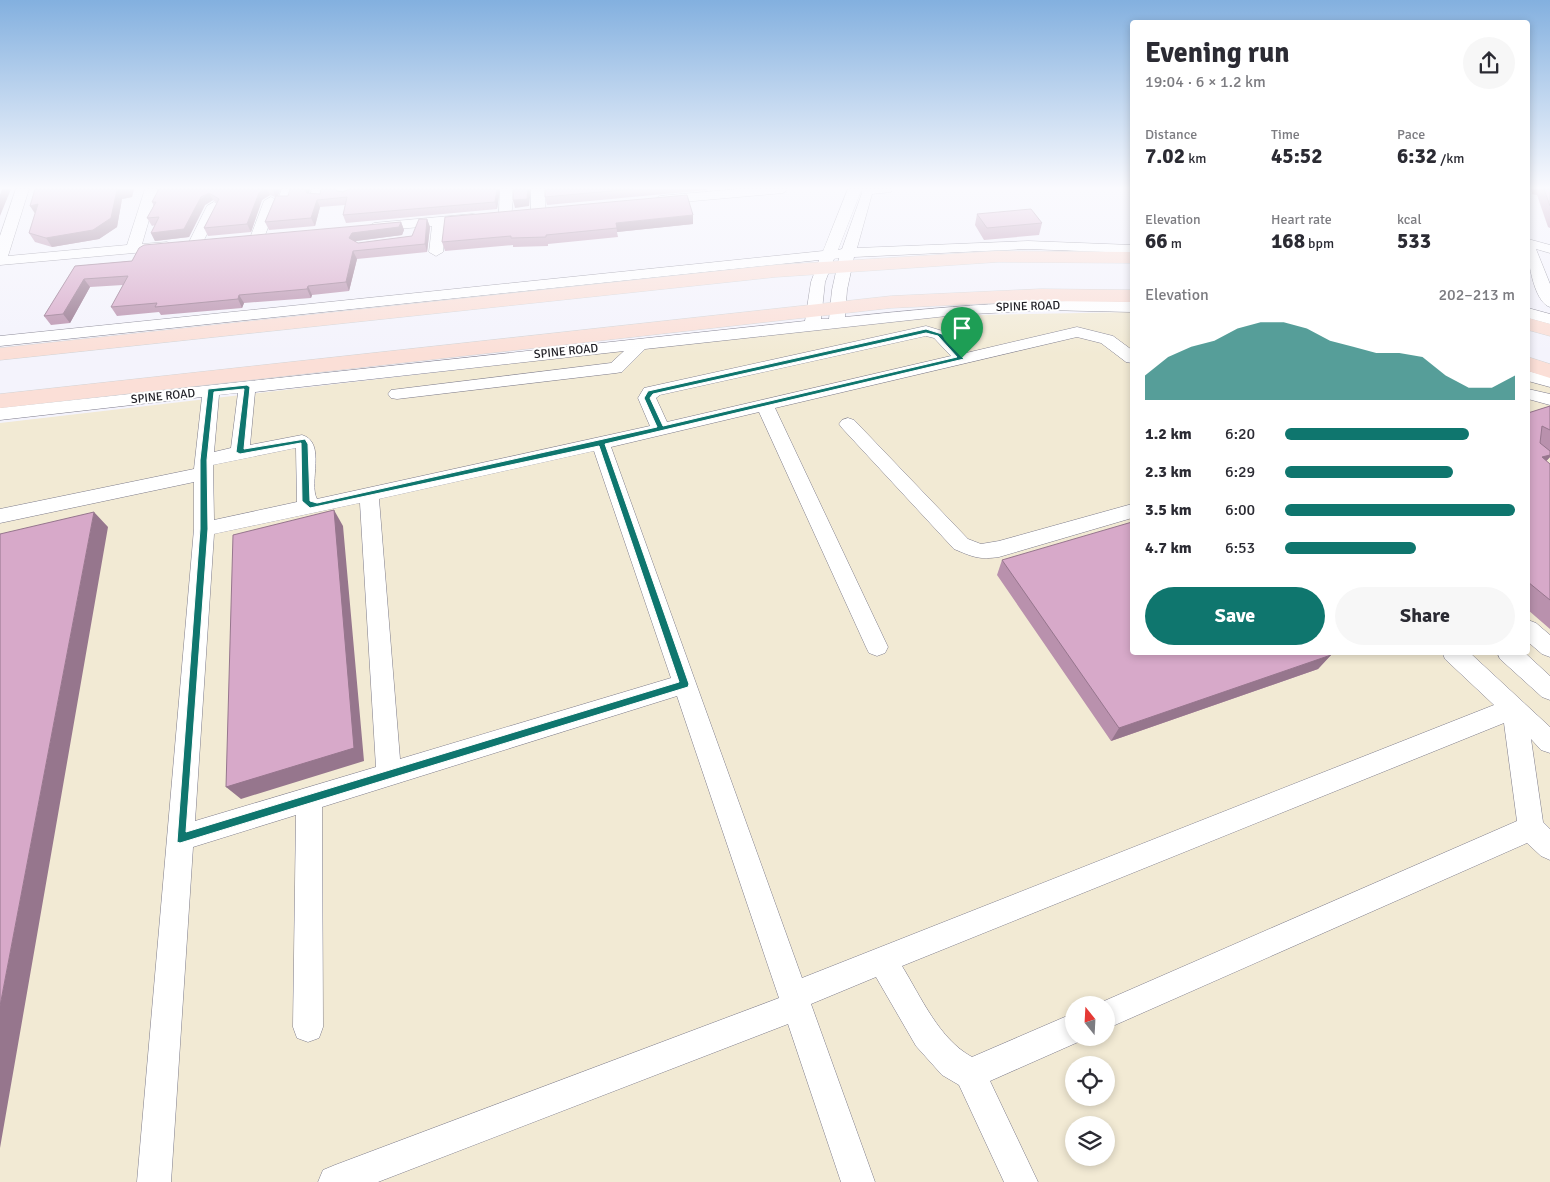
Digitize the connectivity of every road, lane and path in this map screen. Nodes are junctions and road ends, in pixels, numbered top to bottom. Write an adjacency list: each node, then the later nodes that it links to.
1 (4, 244): 13 (street)
2 (135, 244): 8 (street)
3 (193, 244): 8 (street)
4 (437, 244): 11 (street)
5 (835, 244): 17 (street)
6 (850, 244): 15 (street)
7 (1532, 244): 10 (street)
8 (133, 249): 16 (street)
9 (1130, 249): 15 (street)
10 (1550, 249)
11 (436, 252)
12 (1530, 253): 19 (street)
13 (0, 257)
14 (1130, 258): 15 (main road)
15 (847, 259): 17 (main road); 23 (street)
16 (0, 261)
17 (826, 261): 24 (street); 28 (street); 30 (main road)
18 (1130, 296): 21 (main road, SPINE ROAD)
19 (1550, 302)
20 (1130, 307): 21 (street, SPINE ROAD)
21 (894, 309): 23 (main road, SPINE ROAD)
22 (1530, 314): 25 (street)
23 (837, 315): 24 (main road, SPINE ROAD)
24 (813, 317): 29 (street, SPINE ROAD); 42 (main road, SPINE ROAD)
25 (1550, 319)
26 (1530, 325): 27 (main road)
27 (1550, 330)
28 (0, 340)
29 (641, 343): 37 (street, SPINE ROAD); 39 (street)
30 (0, 354)
31 (1130, 356): 32 (street)
32 (962, 358): 43 (street); 46 (street)
33 (1530, 365): 34 (main road)
34 (1550, 371)
35 (1530, 377): 36 (street)
36 (1550, 382)
37 (247, 387): 38 (street, SPINE ROAD); 48 (street)
38 (211, 391): 44 (street, SPINE ROAD); 49 (street)
39 (397, 394)
40 (1530, 395): 41 (street)
41 (1550, 400)
42 (0, 401)
43 (765, 404): 46 (street); 56 (street)
44 (0, 414)
45 (848, 424): 52 (street)
46 (661, 429): 47 (street)
47 (601, 443): 50 (street); 60 (street)
48 (240, 452): 49 (street); 51 (street)
49 (203, 467): 53 (street); 54 (street)
50 (369, 494): 51 (street); 64 (street)
51 (310, 506): 54 (street)
52 (1130, 512)
53 (0, 516)
54 (204, 529): 67 (street)
55 (1530, 630): 57 (street)
56 (877, 647)
57 (1550, 648)
58 (1457, 655): 62 (street)
59 (1511, 655): 61 (street)
60 (685, 684): 64 (street); 70 (street)
61 (1550, 690)
62 (1514, 708): 63 (street); 66 (street); 69 (street)
63 (1550, 742)
64 (389, 774): 65 (street)
65 (309, 799): 67 (street); 72 (street)
66 (1531, 828): 68 (street); 71 (street)
67 (180, 838): 75 (street)
68 (1550, 847)
69 (882, 960): 70 (street); 74 (street)
70 (795, 1001): 76 (street); 77 (street)
71 (1115, 1010)
72 (308, 1027)
73 (1065, 1032): 74 (street)
74 (970, 1074): 78 (street)
75 (154, 1182)
76 (335, 1182)
77 (858, 1182)
78 (1021, 1182)

